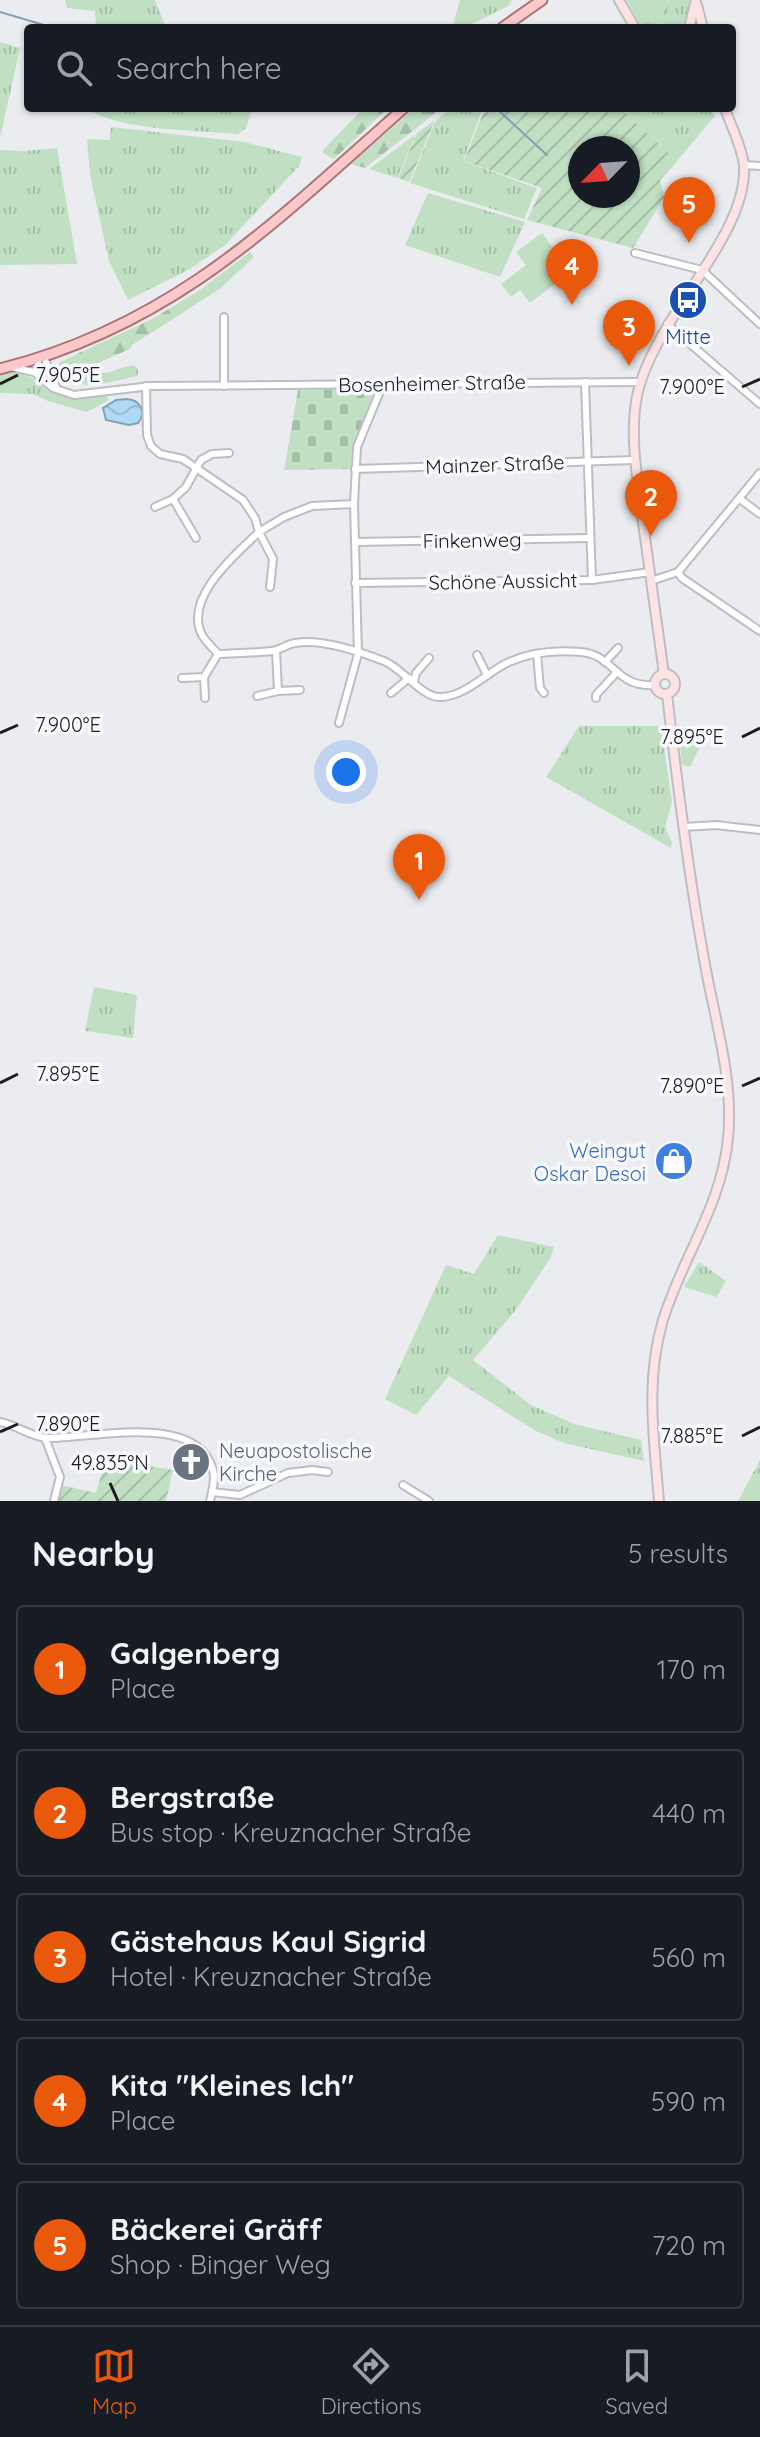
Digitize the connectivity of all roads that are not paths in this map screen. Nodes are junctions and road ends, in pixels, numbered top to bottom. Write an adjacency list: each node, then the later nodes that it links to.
1 (542, 0): 4 (main road)
2 (696, 0): 6 (main road); 7 (main road)
3 (621, 2): 5 (main road)
4 (508, 24)
5 (633, 24)
6 (690, 24)
7 (702, 24)
8 (399, 112): 17 (main road)
9 (726, 112): 10 (main road)
10 (744, 165): 11 (street); 13 (main road)
11 (760, 166)
12 (635, 253): 13 (street)
13 (702, 270): 15 (main road); 16 (street)
14 (224, 317): 24 (street)
15 (667, 324): 21 (main road); 26 (street)
16 (760, 324)
17 (40, 358): 18 (main road); 19 (street); 25 (street)
18 (5, 368): 19 (street)
19 (44, 378): 25 (street)
20 (585, 382): 21 (street, Bosenheimer Straße); 22 (street, Bosenheimer Straße); 29 (street)
21 (641, 382): 28 (main road)
22 (383, 384): 24 (street, Bosenheimer Straße); 31 (street)
23 (146, 386): 24 (street, Bosenheimer Straße); 25 (street, Bosenheimer Straße); 30 (street)
24 (224, 386)
25 (59, 390)
26 (760, 404)
27 (229, 453): 30 (street)
28 (635, 460): 29 (street, Mainzer Straße); 43 (main road)
29 (587, 461): 31 (street, Mainzer Straße); 40 (street)
30 (199, 468): 33 (street); 38 (street)
31 (355, 469): 35 (street)
32 (760, 473): 34 (street)
33 (173, 499): 36 (street); 39 (street)
34 (740, 499): 37 (street); 42 (street)
35 (354, 504): 38 (street); 41 (street)
36 (155, 507)
37 (760, 514)
38 (259, 532): 46 (street); 50 (street)
39 (196, 538)
40 (589, 538): 41 (street, Finkenweg); 44 (street)
41 (355, 542): 45 (street)
42 (678, 572): 43 (street, Schöne Aussicht); 47 (street)
43 (650, 577): 44 (street, Schöne Aussicht); 57 (main road)
44 (592, 580): 45 (street, Schöne Aussicht)
45 (355, 583): 51 (street)
46 (270, 587)
47 (760, 631)
48 (618, 648): 55 (street)
49 (276, 651): 50 (street); 51 (street); 64 (street)
50 (218, 654): 59 (street)
51 (358, 654): 61 (street); 71 (street)
52 (537, 654): 55 (street); 58 (street); 66 (street)
53 (477, 655): 58 (street)
54 (429, 658): 61 (street)
55 (605, 662): 56 (street)
56 (617, 672): 62 (street); 70 (street)
57 (664, 674): 62 (main road); 67 (main road)
58 (487, 675): 61 (street)
59 (204, 677): 60 (street); 69 (street)
60 (182, 678)
61 (412, 680): 65 (street)
62 (655, 685): 67 (main road)
63 (300, 690): 64 (street)
64 (278, 691): 68 (street)
65 (391, 693)
66 (544, 693)
67 (667, 694): 72 (main road)
68 (257, 696)
69 (205, 698)
70 (596, 698)
71 (339, 723)
72 (684, 827): 73 (street); 82 (main road)
73 (760, 830)
74 (0, 1422): 75 (street)
75 (45, 1438): 78 (street); 79 (street)
76 (328, 1472): 78 (street)
77 (403, 1485): 81 (street)
78 (212, 1492): 80 (street)
79 (54, 1501)
80 (210, 1501)
81 (429, 1501)
82 (659, 1501)

